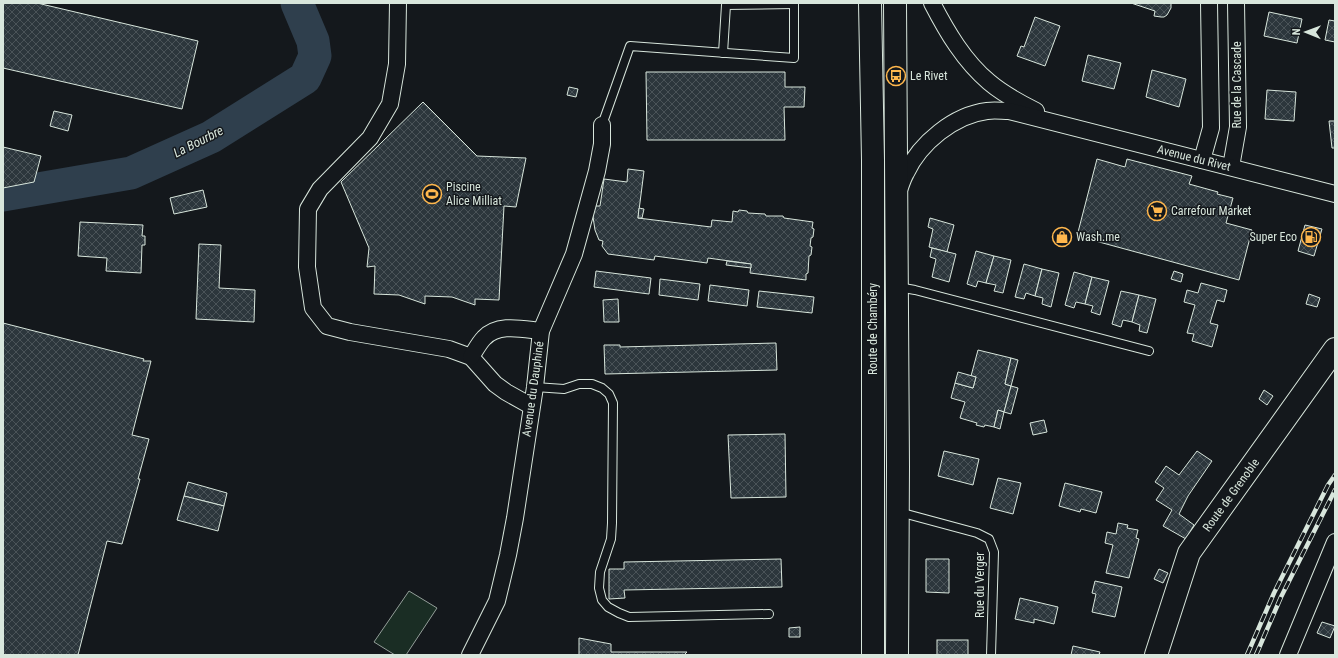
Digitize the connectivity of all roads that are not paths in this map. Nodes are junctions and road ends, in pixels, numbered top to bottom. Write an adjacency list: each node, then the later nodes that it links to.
1 (398, 3): 19 (street)
2 (794, 3): 8 (lane); 8 (lane)
3 (870, 3): 26 (main road, Route de Chambéry)
4 (895, 3): 14 (main road, Route de Chambéry)
5 (932, 3): 9 (street, Avenue du Rivet)
6 (1209, 3): 11 (street)
7 (1236, 3): 12 (street, Rue de la Cascade)
8 (723, 53): 10 (lane)
9 (1053, 121): 11 (street, Avenue du Rivet); 14 (street, Avenue du Rivet)
10 (602, 125): 16 (street, Avenue du Dauphiné)
11 (1202, 160): 12 (street, Avenue du Rivet)
12 (1231, 167): 13 (street, Avenue du Rivet)
13 (1335, 194)
14 (897, 197): 15 (main road, Route de Chambéry)
15 (898, 287): 18 (lane); 22 (main road, Route de Chambéry)
16 (541, 331): 19 (street); 20 (street, Avenue du Dauphiné)
17 (1335, 349): 29 (main road, Route de Grenoble)
18 (1149, 351)
19 (471, 357): 21 (street)
20 (535, 387): 21 (street, Avenue du Dauphiné); 24 (lane)
21 (531, 406): 25 (street, Avenue du Dauphiné)
22 (898, 512): 27 (main road, Route de Chambéry); 28 (lane, Rue du Verger)
23 (1335, 542): 30 (street)
24 (769, 614)
25 (470, 655)
26 (873, 655)
27 (897, 655)
28 (991, 655)
29 (1156, 655)
30 (1288, 655)

